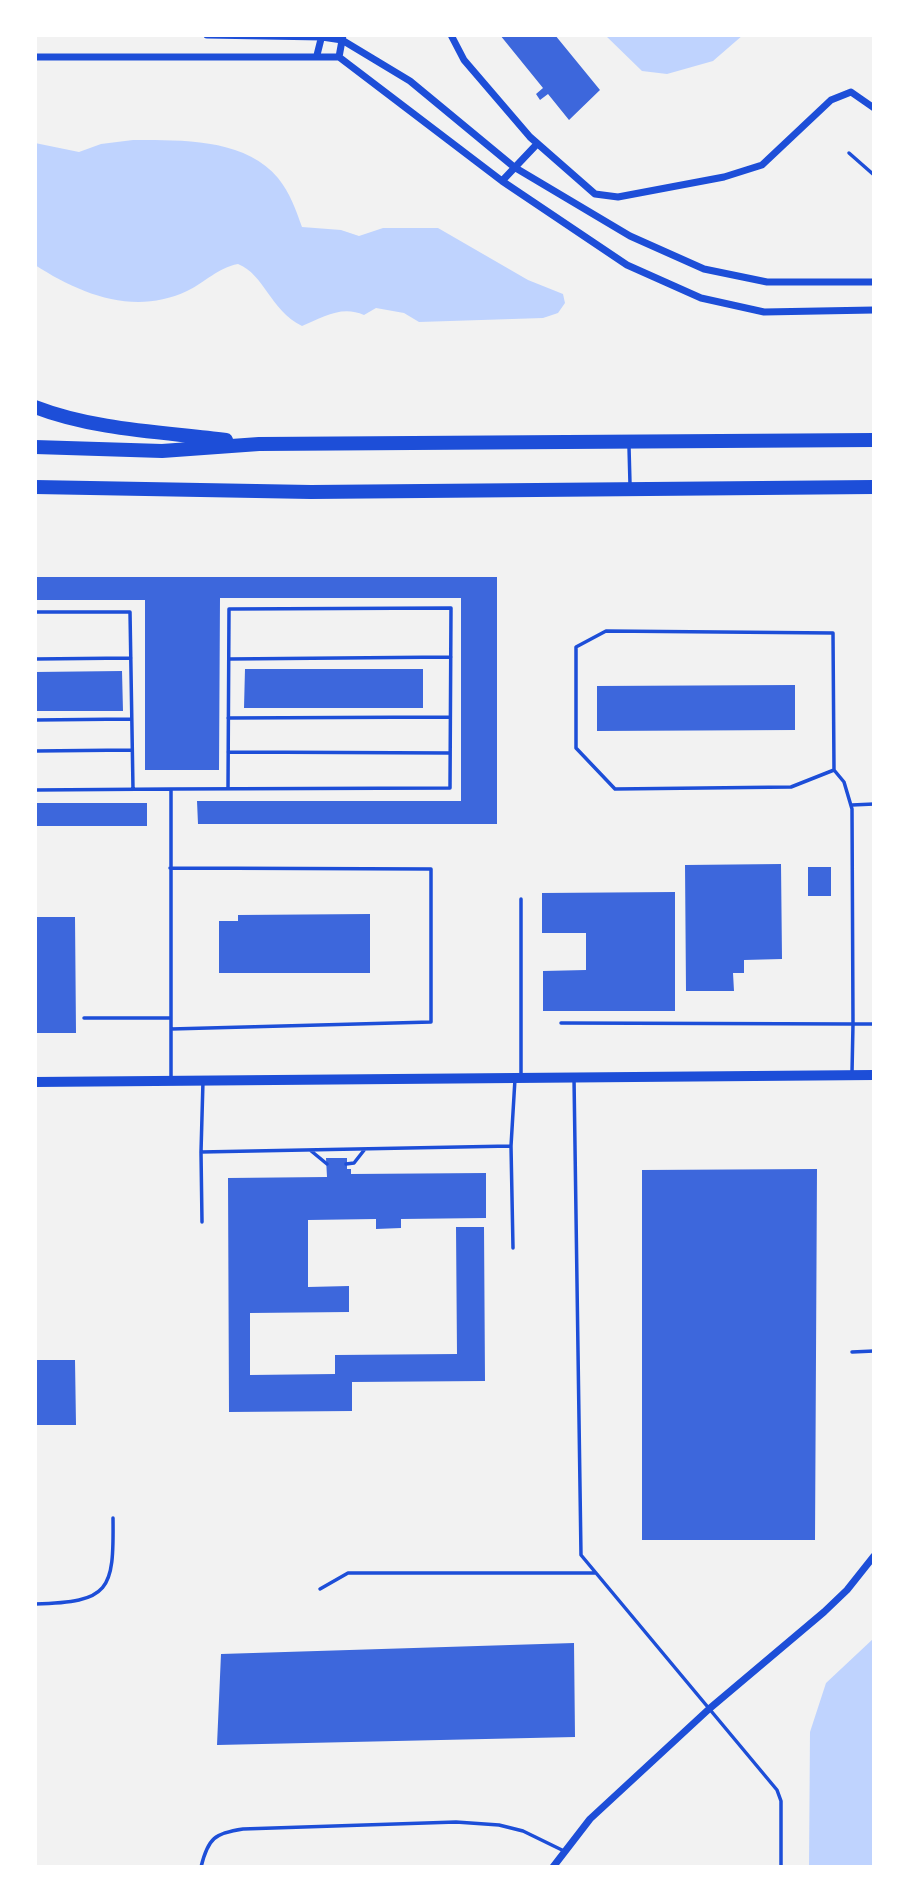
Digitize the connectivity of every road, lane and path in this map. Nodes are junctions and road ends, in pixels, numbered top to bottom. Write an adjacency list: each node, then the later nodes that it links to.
1 (207, 35): 3 (street)
2 (451, 35): 9 (street)
3 (322, 36): 4 (street); 5 (street)
4 (343, 38): 7 (street); 11 (street)
5 (317, 55): 6 (street); 7 (street)
6 (35, 57)
7 (339, 57): 13 (street)
8 (874, 108): 9 (street)
9 (537, 144): 11 (street)
10 (849, 153): 12 (lane)
11 (514, 167): 13 (street); 14 (street)
12 (874, 175)
13 (502, 181): 15 (street)
14 (874, 282)
15 (874, 310)
16 (35, 407): 19 (highway)
17 (874, 440): 18 (highway)
18 (629, 441): 19 (highway); 23 (lane)
19 (259, 444): 20 (highway)
20 (35, 447)
21 (874, 487): 23 (highway)
22 (35, 488): 23 (highway)
23 (629, 490)
24 (35, 612): 26 (lane)
25 (451, 657): 28 (lane); 28 (lane); 29 (lane)
26 (131, 658): 27 (lane); 31 (lane)
27 (35, 659)
28 (229, 659): 30 (lane)
29 (450, 717): 30 (lane); 36 (lane)
30 (228, 718): 35 (lane)
31 (131, 719): 32 (lane); 33 (lane)
32 (35, 720)
33 (132, 750): 34 (lane); 38 (lane)
34 (35, 751)
35 (228, 752): 36 (lane); 40 (lane)
36 (450, 753): 40 (lane)
37 (834, 770): 37 (lane); 43 (lane)
38 (133, 789): 39 (lane); 41 (lane)
39 (171, 789): 40 (lane); 44 (lane)
40 (228, 789)
41 (35, 790)
42 (874, 804): 43 (lane)
43 (850, 805): 49 (lane)
44 (170, 868): 46 (lane); 51 (lane)
45 (521, 899): 55 (lane)
46 (171, 1017): 47 (lane); 51 (lane)
47 (84, 1018)
48 (561, 1023): 49 (lane)
49 (853, 1024): 50 (lane); 52 (lane)
50 (874, 1024)
51 (171, 1029): 56 (lane)
52 (852, 1075): 53 (street); 54 (street)
53 (574, 1076): 55 (street); 71 (lane)
54 (874, 1076)
55 (518, 1077): 57 (street); 59 (lane)
56 (171, 1081): 57 (street); 58 (street)
57 (203, 1081): 62 (lane)
58 (35, 1082)
59 (511, 1146): 60 (lane); 66 (lane)
60 (365, 1149): 61 (lane); 64 (lane)
61 (310, 1150): 62 (lane); 63 (lane)
62 (201, 1152): 65 (lane)
63 (327, 1164)
64 (346, 1164)
65 (202, 1222)
66 (513, 1248)
67 (874, 1351): 68 (lane)
68 (852, 1352)
69 (113, 1518): 73 (lane)
70 (874, 1556): 74 (street)
71 (596, 1573): 72 (lane); 74 (lane)
72 (320, 1589)
73 (35, 1604)
74 (709, 1709): 75 (street); 78 (lane)
75 (564, 1851): 76 (lane); 77 (street)
76 (201, 1867)
77 (554, 1867)
78 (781, 1867)

